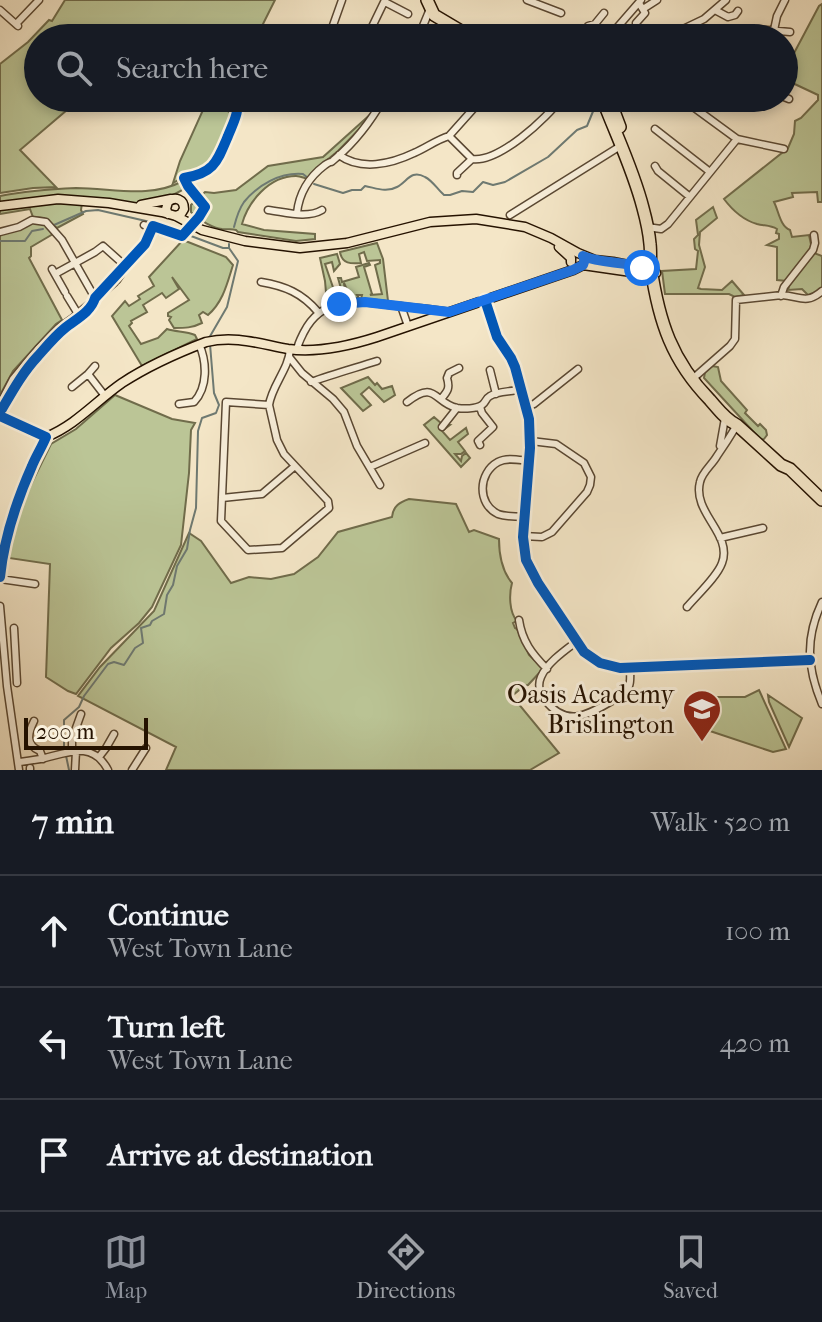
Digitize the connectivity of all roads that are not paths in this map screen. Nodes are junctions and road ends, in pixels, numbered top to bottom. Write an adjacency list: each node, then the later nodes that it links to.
1 (39, 0): 11 (street)
2 (342, 0): 18 (street)
3 (527, 0): 14 (street)
4 (648, 0): 9 (street)
5 (657, 0): 9 (street)
6 (726, 0): 12 (street)
7 (785, 0): 24 (street)
8 (385, 1): 16 (street); 19 (street)
9 (641, 3): 17 (street); 22 (street)
10 (433, 9): 20 (highway)
11 (0, 10)
12 (715, 10): 13 (street); 23 (street)
13 (738, 11)
14 (561, 13)
15 (604, 13): 21 (street)
16 (408, 14)
17 (636, 23)
18 (333, 24)
19 (374, 24)
20 (452, 24)
21 (595, 24)
22 (621, 24)
23 (694, 24)
24 (775, 24)
25 (376, 112): 35 (street)
26 (469, 112): 31 (street)
27 (548, 112): 36 (street)
28 (700, 112): 32 (street)
29 (612, 113): 33 (highway)
30 (655, 129): 38 (street)
31 (449, 136): 35 (street); 36 (street)
32 (737, 139): 34 (street); 38 (street)
33 (621, 142): 49 (street); 50 (highway)
34 (784, 149)
35 (339, 155): 47 (street)
36 (472, 159): 39 (street)
37 (655, 166): 40 (street)
38 (710, 172): 40 (street)
39 (457, 175)
40 (690, 197): 50 (street)
41 (172, 199): 43 (main road); 44 (main road); 48 (main road)
42 (0, 206): 43 (main road)
43 (128, 206): 48 (main road)
44 (184, 209): 48 (main road); 53 (main road)
45 (268, 210): 47 (street)
46 (322, 210): 47 (street)
47 (297, 213)
48 (172, 215): 53 (main road)
49 (510, 215)
50 (647, 227): 58 (highway)
51 (160, 231): 57 (street)
52 (0, 232): 56 (street)
53 (215, 233): 55 (main road)
54 (814, 235): 61 (street)
55 (577, 260): 58 (main road); 58 (main road); 63 (main road)
56 (76, 263): 57 (street); 62 (street); 67 (street)
57 (126, 264): 62 (street)
58 (652, 265): 77 (highway); 92 (highway)
59 (261, 282): 65 (street)
60 (822, 291): 61 (street)
61 (781, 296): 77 (street)
62 (95, 298): 67 (street)
63 (485, 300): 66 (main road); 80 (street)
64 (401, 306): 65 (street); 66 (street); 68 (street)
65 (318, 312): 70 (street)
66 (449, 312): 68 (main road)
67 (78, 314): 85 (street)
68 (408, 326): 70 (main road)
69 (206, 342): 70 (main road); 82 (main road); 86 (street)
70 (292, 352): 78 (street); 87 (street)
71 (377, 361): 78 (street)
72 (95, 366): 76 (street)
73 (459, 368): 83 (street)
74 (578, 369): 89 (street)
75 (490, 370): 81 (street)
76 (88, 374): 79 (street); 82 (street)
77 (697, 375): 93 (highway)
78 (311, 382): 103 (street)
79 (72, 387)
80 (521, 389): 81 (street); 89 (street)
81 (496, 394): 88 (street)
82 (105, 396): 95 (main road)
83 (441, 399): 84 (street); 90 (street)
84 (407, 402)
85 (0, 404)
86 (179, 404)
87 (269, 405): 102 (street); 105 (street)
88 (480, 407): 90 (street); 98 (street)
89 (526, 407): 96 (street)
90 (457, 408): 94 (street)
91 (0, 416): 95 (main road)
92 (725, 416): 93 (highway); 99 (street)
93 (737, 425): 99 (street); 101 (highway)
94 (442, 427)
95 (46, 437): 112 (street)
96 (531, 441): 100 (street); 110 (street)
97 (425, 443): 103 (street)
98 (480, 445)
99 (720, 450): 111 (street)
100 (529, 461): 108 (street); 108 (street)
101 (781, 465): 106 (highway); 107 (highway)
102 (295, 466): 105 (street); 105 (street)
103 (370, 467): 104 (street)
104 (380, 485)
105 (222, 498)
106 (822, 500)
107 (822, 508)
108 (524, 517): 110 (street)
109 (763, 528): 111 (street)
110 (523, 536): 120 (street)
111 (720, 538): 116 (street)
112 (0, 578): 113 (street)
113 (35, 584)
114 (822, 602): 123 (street)
115 (0, 606): 119 (street)
116 (687, 607)
117 (519, 620): 127 (street)
118 (14, 628): 122 (street)
119 (1, 640): 125 (street)
120 (576, 642): 126 (street); 127 (street)
121 (24, 647): 122 (street)
122 (15, 648): 124 (street)
123 (810, 660): 126 (street); 129 (street)
124 (16, 662): 125 (street); 128 (street)
125 (4, 663): 137 (street)
126 (630, 668): 127 (street)
127 (547, 669)
128 (17, 683)
129 (822, 704)
130 (81, 714): 134 (street)
131 (34, 721): 136 (street)
132 (114, 734): 135 (street)
133 (146, 748): 140 (street)
134 (69, 751): 135 (street); 136 (street); 138 (street)
135 (99, 757): 139 (street)
136 (43, 759): 137 (street)
137 (19, 766)
138 (75, 770)
139 (108, 770)
140 (132, 770)

